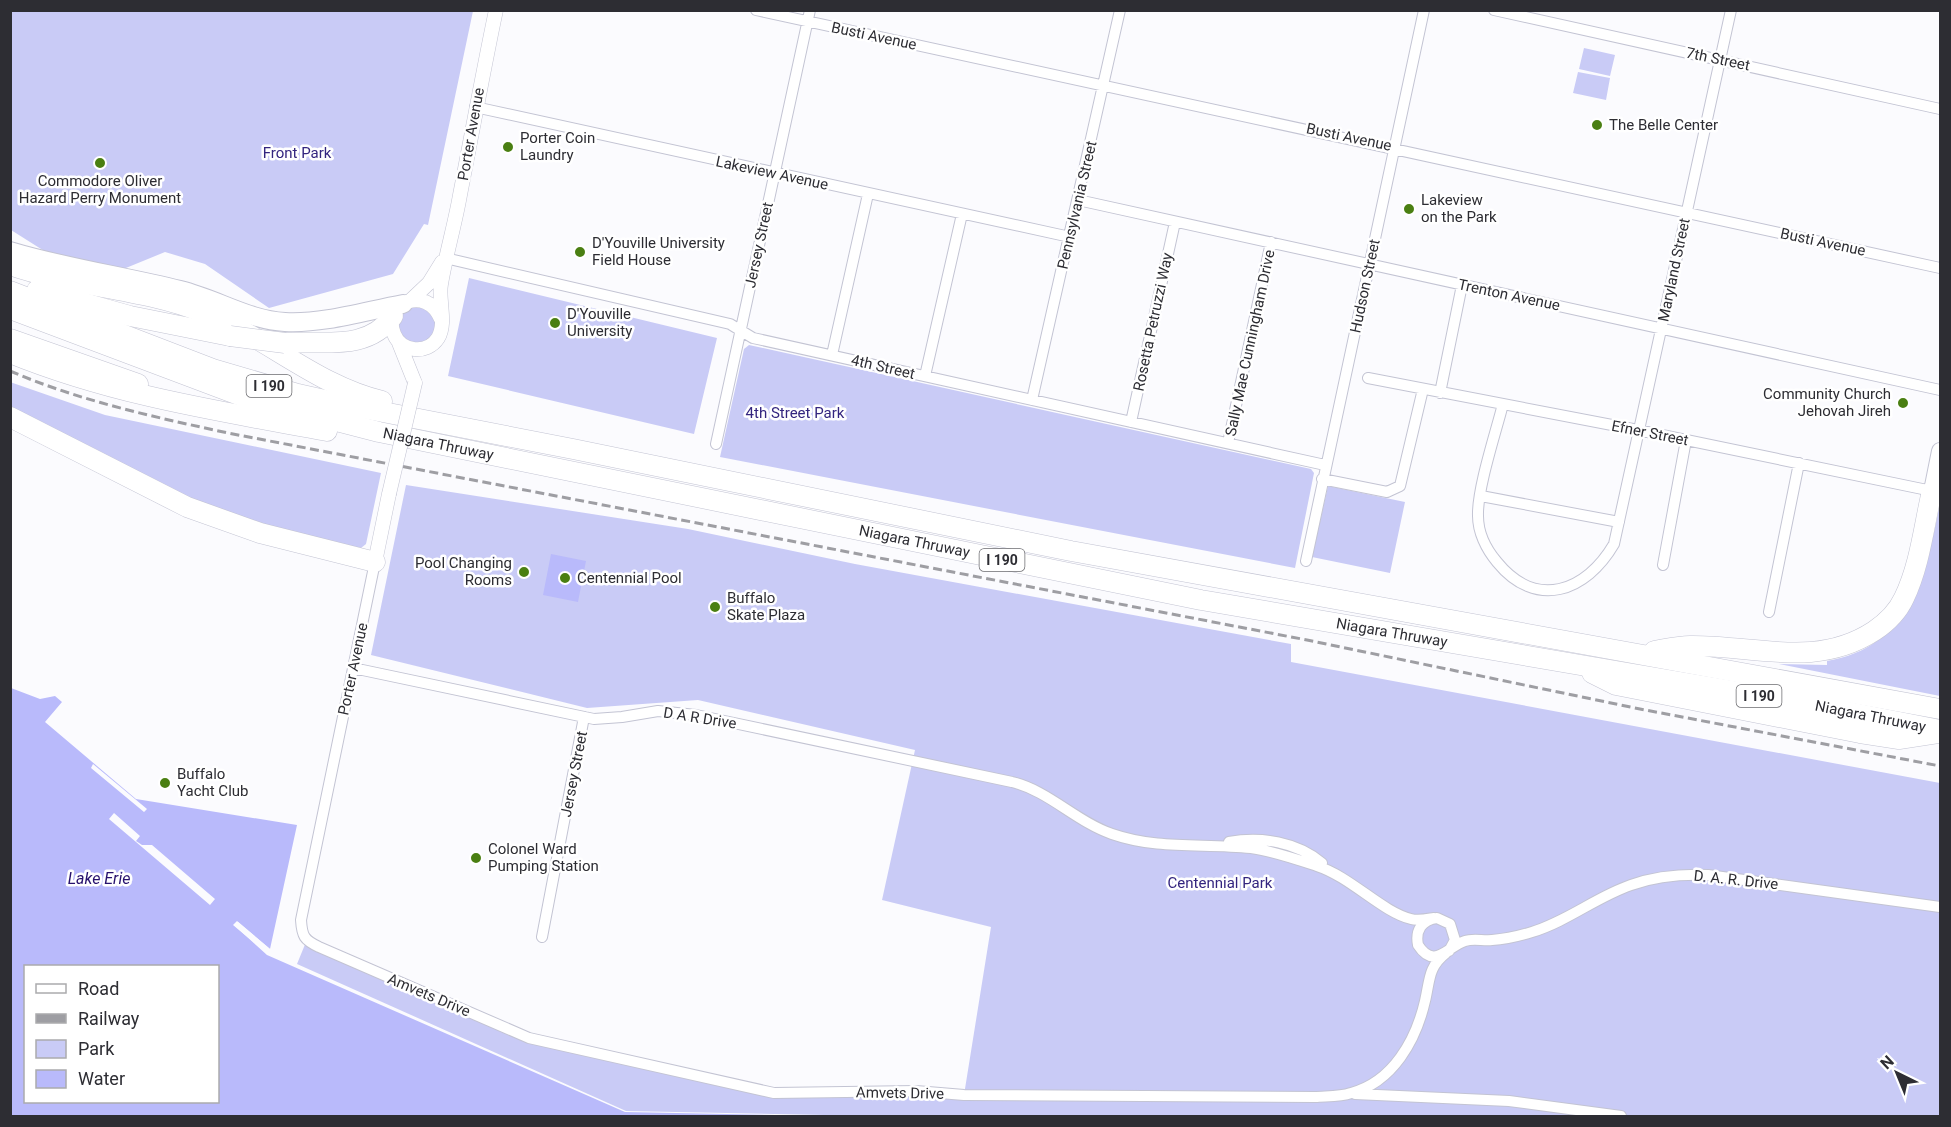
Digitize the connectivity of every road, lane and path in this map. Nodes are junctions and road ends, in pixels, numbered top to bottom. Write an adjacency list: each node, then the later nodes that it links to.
1 (496, 10): 10 (street, Porter Avenue)
2 (756, 10): 7 (street, Busti Avenue)
3 (1120, 10): 9 (street, Pennsylvania Street)
4 (1424, 10): 12 (street, Hudson Street)
5 (1494, 10): 8 (street, 7th Street)
6 (1731, 10): 8 (street, Maryland Street)
7 (808, 16): 9 (street, Busti Avenue); 13 (street, Jersey Street)
8 (1720, 60): 11 (street, 7th Street); 16 (street, Maryland Street)
9 (1104, 85): 12 (street, Busti Avenue); 15 (street, Pennsylvania Street)
10 (475, 107): 13 (street, Lakeview Avenue); 22 (street, Porter Avenue)
11 (1941, 109)
12 (1394, 147): 16 (street, Busti Avenue); 23 (street, Hudson Street)
13 (774, 174): 14 (street, Lakeview Avenue); 32 (street, Jersey Street)
14 (868, 194): 17 (street, Lakeview Avenue); 38 (street)
15 (1078, 200): 18 (street, Trenton Avenue); 19 (street, Pennsylvania Street)
16 (1686, 213): 25 (street, Busti Avenue); 33 (street, Maryland Street)
17 (962, 214): 19 (street, Lakeview Avenue); 39 (street)
18 (1174, 222): 20 (street, Trenton Avenue); 49 (street, Rosetta Petruzzi Way)
19 (1070, 237): 45 (street, Pennsylvania Street)
20 (1271, 242): 23 (street, Trenton Avenue); 53 (street, Sally Mae Cunningham Drive)
21 (10, 251): 29 (highway)
22 (445, 258): 29 (street, Porter Avenue); 31 (street, Porter Avenue); 32 (street, 4th Street)
23 (1370, 263): 27 (street, Trenton Avenue); 58 (street, Hudson Street)
24 (10, 266): 55 (highway)
25 (1941, 268)
26 (10, 281): 29 (highway, bridge)
27 (1462, 285): 33 (street, Trenton Avenue); 44 (street)
28 (10, 291): 55 (highway, Niagara Thruway / I 190)
29 (402, 307): 31 (street); 35 (street)
30 (10, 309): 51 (highway, Niagara Thruway / I 190)
31 (441, 320): 36 (street, Porter Avenue)
32 (741, 329): 38 (street, 4th Street); 54 (street, Jersey Street)
33 (1662, 329): 43 (street, Trenton Avenue); 50 (street, Maryland Street)
34 (10, 339): 46 (highway)
35 (398, 341): 36 (street); 41 (street)
36 (433, 344): 41 (street, Porter Avenue)
37 (10, 353): 46 (highway)
38 (832, 356): 39 (street, 4th Street)
39 (925, 376): 45 (street, 4th Street)
40 (1368, 378): 42 (street, Efner Street)
41 (415, 383): 64 (street, Porter Avenue, bridge)
42 (1423, 389): 44 (street, Efner Street); 59 (street)
43 (1941, 390)
44 (1440, 393): 47 (street, Efner Street)
45 (1032, 400): 49 (street, 4th Street)
46 (179, 403): 51 (highway)
47 (1503, 404): 50 (street, Efner Street); 61 (street, Maryland Street)
48 (10, 417): 64 (highway)
49 (1131, 422): 53 (street, 4th Street)
50 (1638, 430): 52 (street, Efner Street); 62 (street, Maryland Street)
51 (379, 432): 68 (highway, Niagara Thruway / I 190)
52 (1686, 440): 57 (street, Efner Street); 65 (street)
53 (1228, 443): 58 (street, 4th Street)
54 (716, 444)
55 (573, 448): 67 (highway, Niagara Thruway / I 190)
56 (1941, 452): 60 (main road)
57 (1799, 463): 60 (street, Efner Street); 66 (street)
58 (1325, 465): 59 (street, Hudson Street)
59 (1322, 479): 63 (street, Hudson Street)
60 (1932, 491): 67 (highway)
61 (1481, 496): 62 (street); 62 (street, Maryland Street)
62 (1618, 526)
63 (1306, 561)
64 (375, 562): 69 (street, Porter Avenue)
65 (1663, 565)
66 (1769, 612)
67 (1633, 653): 70 (highway, Niagara Thruway / I 190)
68 (1578, 666): 72 (highway, Niagara Thruway / I 190); 72 (highway)
69 (353, 668): 71 (street, D A R Drive); 80 (street, Porter Avenue)
70 (1941, 709)
71 (584, 717): 74 (street, D A R Drive); 77 (street, Jersey Street)
72 (1941, 731)
73 (1941, 907): 78 (street, D. A. R. Drive)
74 (1402, 916): 75 (street); 79 (street)
75 (1434, 918): 76 (street); 79 (street)
76 (1450, 924): 78 (street); 81 (street)
77 (542, 937)
78 (1472, 940): 81 (street, D. A. R. Drive)
79 (1419, 946): 81 (street); 82 (street)
80 (319, 947): 83 (street, Amvets Drive)
81 (1448, 952): 82 (street)
82 (1430, 970): 83 (street, Amvets Drive)
83 (1352, 1094): 84 (street)
84 (1621, 1116)

